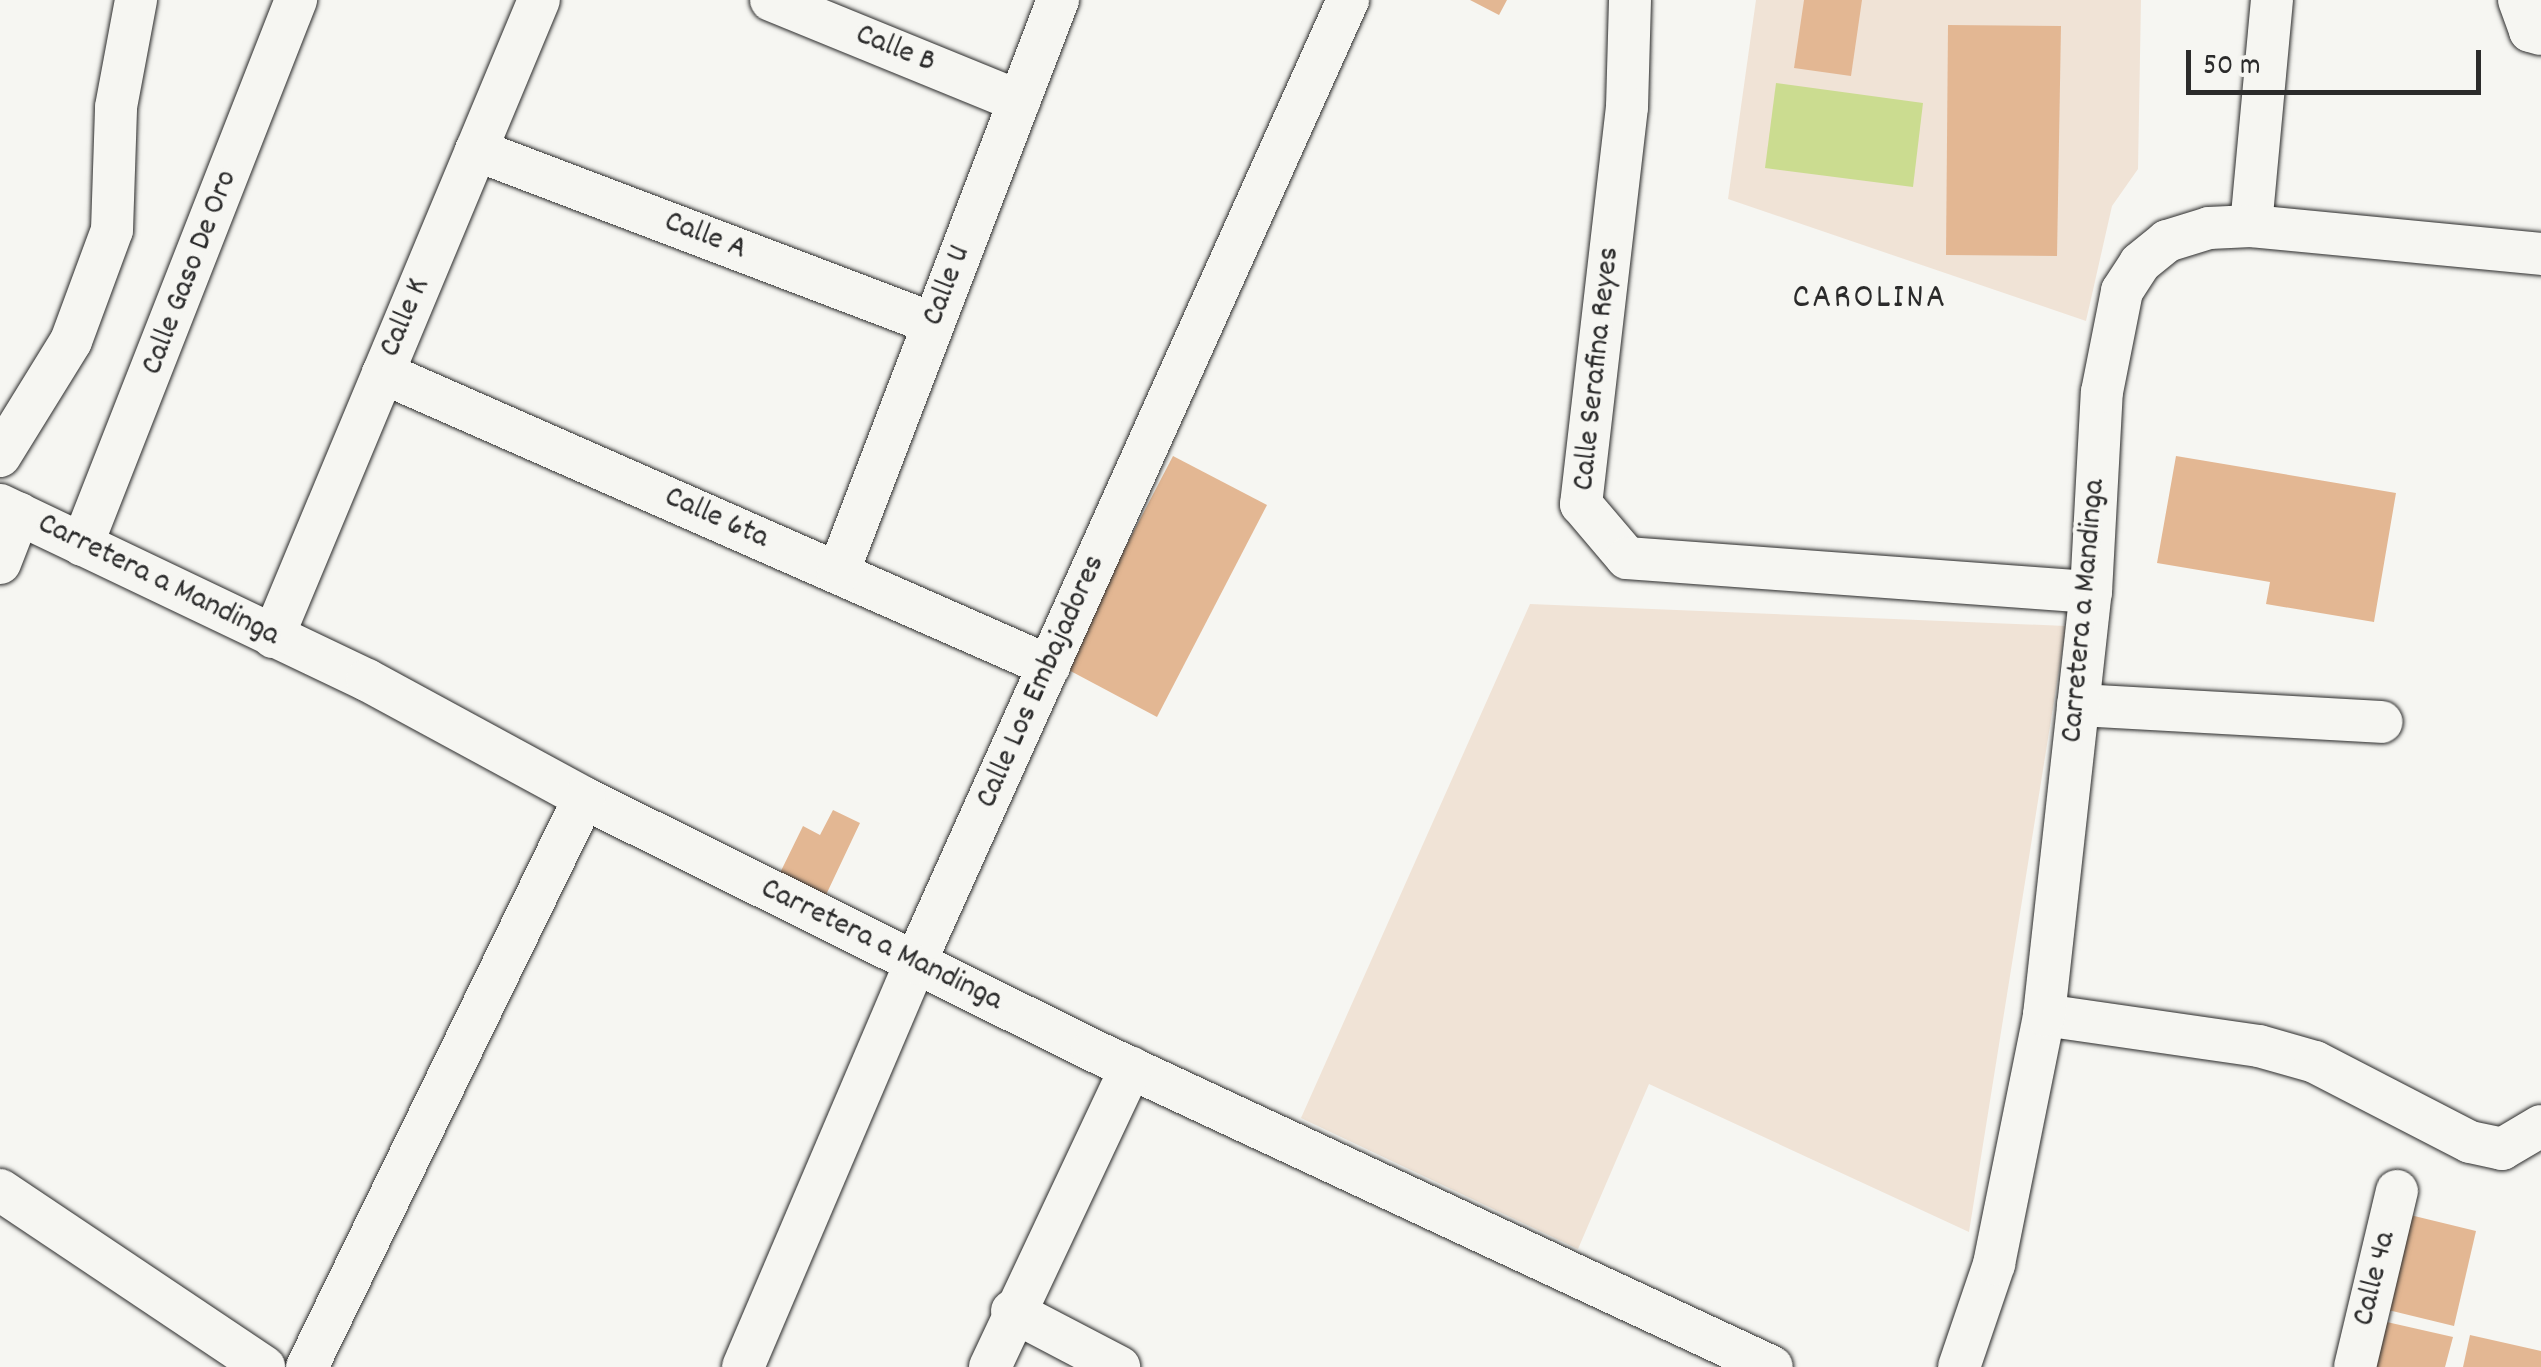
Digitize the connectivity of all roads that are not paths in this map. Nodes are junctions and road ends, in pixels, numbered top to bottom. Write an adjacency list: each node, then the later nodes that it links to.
1 (136, 0): 17 (street)
2 (296, 0): 19 (street, Calle Gaso De Oro)
3 (539, 0): 12 (street, Calle K)
4 (771, 0): 11 (street, Calle B)
5 (1058, 0): 11 (street, Calle U)
6 (1348, 0): 24 (street, Calle Los Embajadores)
7 (1630, 0): 22 (street, Calle Serafina Reyes)
8 (2272, 0): 13 (street)
9 (2518, 0): 10 (street)
10 (2541, 34)
11 (1020, 101): 15 (street, Calle U)
12 (476, 150): 15 (street, Calle A); 16 (street, Calle K)
13 (2251, 226): 14 (street, Carretera a Mandinga); 22 (street, Carretera a Mandinga)
14 (2541, 254)
15 (933, 324): 21 (street, Calle U)
16 (383, 373): 21 (street, Calle 6ta); 23 (street, Calle K)
17 (0, 456)
18 (10, 510): 19 (street, Carretera a Mandinga); 20 (street)
19 (82, 544): 23 (street, Carretera a Mandinga)
20 (0, 563)
21 (838, 573): 24 (street, Calle 6ta)
22 (2091, 592): 25 (street, Carretera a Mandinga)
23 (273, 637): 27 (street, Carretera a Mandinga)
24 (1049, 666): 28 (street, Calle Los Embajadores)
25 (2078, 705): 26 (street); 29 (street, Carretera a Mandinga)
26 (2382, 722)
27 (584, 798): 28 (street, Carretera a Mandinga); 36 (street)
28 (915, 963): 30 (street, Carretera a Mandinga); 37 (street, Calle Los Embajadores)
29 (2044, 1015): 31 (street); 41 (street, Carretera a Mandinga)
30 (1132, 1067): 34 (street); 40 (street, Carretera a Mandinga)
31 (2541, 1126)
32 (0, 1190): 35 (street)
33 (2397, 1191): 42 (street, Calle 4a)
34 (1012, 1311): 38 (street); 39 (street)
35 (264, 1367)
36 (307, 1367)
37 (743, 1367)
38 (990, 1367)
39 (1120, 1367)
40 (1772, 1367)
41 (1959, 1367)
42 (2354, 1367)

